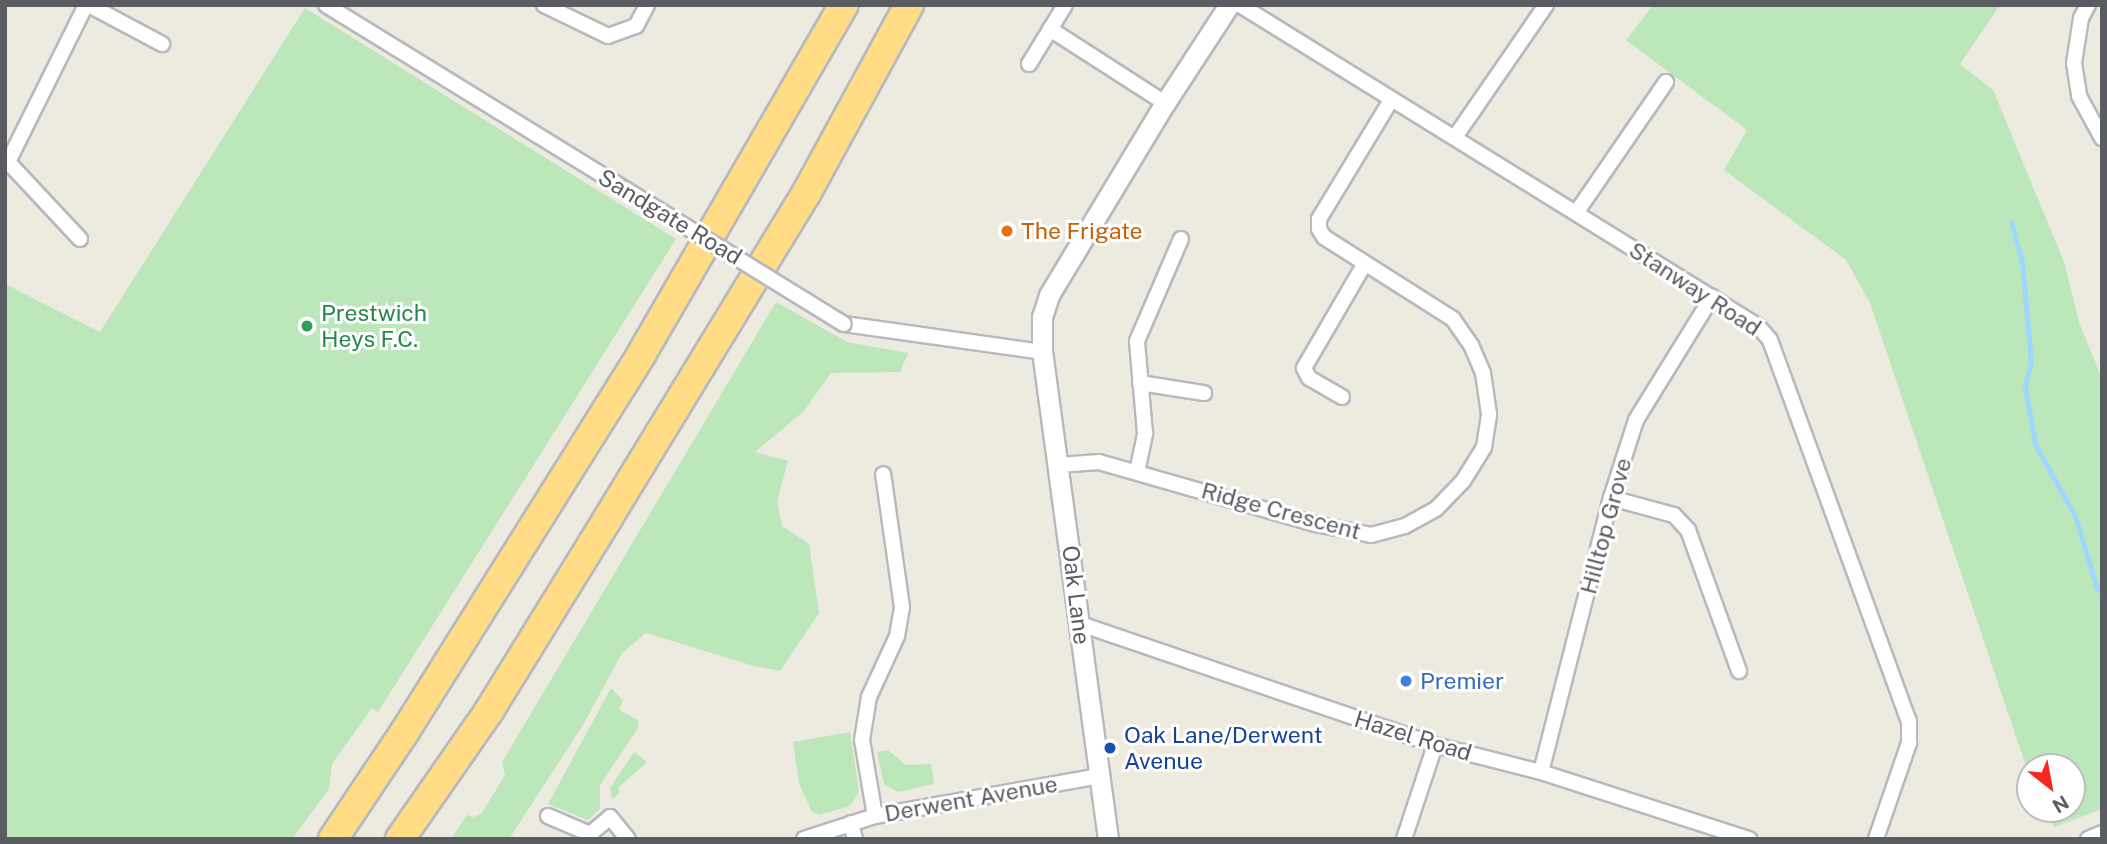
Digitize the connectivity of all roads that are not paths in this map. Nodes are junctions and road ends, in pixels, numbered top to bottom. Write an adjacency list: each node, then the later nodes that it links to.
1 (88, 5): 13 (street); 21 (street)
2 (326, 5): 25 (street, Sandgate Road, bridge)
3 (544, 5): 4 (street)
4 (647, 5)
5 (844, 5): 43 (highway)
6 (909, 5): 36 (highway)
7 (1065, 5): 12 (street)
8 (1229, 5): 17 (street, Oak Lane)
9 (1240, 5): 16 (street, Stanway Road)
10 (1546, 5): 18 (street)
11 (2088, 5): 19 (street)
12 (1050, 29): 14 (street); 17 (street)
13 (162, 44)
14 (1029, 64)
15 (1666, 82): 20 (street)
16 (1391, 100): 18 (street, Stanway Road); 23 (street, Ridge Crescent)
17 (1165, 103): 25 (street, Oak Lane)
18 (1455, 137): 20 (street, Stanway Road)
19 (2102, 138)
20 (1577, 213): 24 (street, Stanway Road)
21 (80, 239)
22 (1181, 239): 26 (street)
23 (1365, 263): 28 (street); 30 (street, Ridge Crescent)
24 (1712, 298): 32 (street, Hilltop Grove); 52 (street, Stanway Road)
25 (1042, 352): 29 (street, Oak Lane)
26 (1140, 383): 27 (street); 30 (street)
27 (1204, 393)
28 (1342, 397)
29 (1059, 465): 30 (street, Ridge Crescent); 33 (street, Oak Lane)
30 (1137, 472)
31 (883, 474): 40 (street)
32 (1611, 498): 34 (street); 37 (street, Hilltop Grove)
33 (1080, 624): 35 (street, Hazel Road); 38 (street, Oak Lane)
34 (1739, 671)
35 (1436, 746): 37 (street, Hazel Road); 50 (street)
36 (453, 761): 44 (highway); 45 (highway)
37 (1541, 772): 51 (street, Hazel Road)
38 (1099, 776): 40 (street, Derwent Avenue); 49 (street, Oak Lane)
39 (548, 816): 46 (street)
40 (875, 816): 41 (street, Derwent Avenue)
41 (851, 823): 47 (street, Derwent Avenue); 48 (street)
42 (2102, 834): 53 (street)
43 (333, 839)
44 (400, 839)
45 (419, 839)
46 (628, 839)
47 (804, 839)
48 (855, 839)
49 (1108, 839)
50 (1405, 839)
51 (1749, 839)
52 (1876, 839)
53 (2088, 839)

